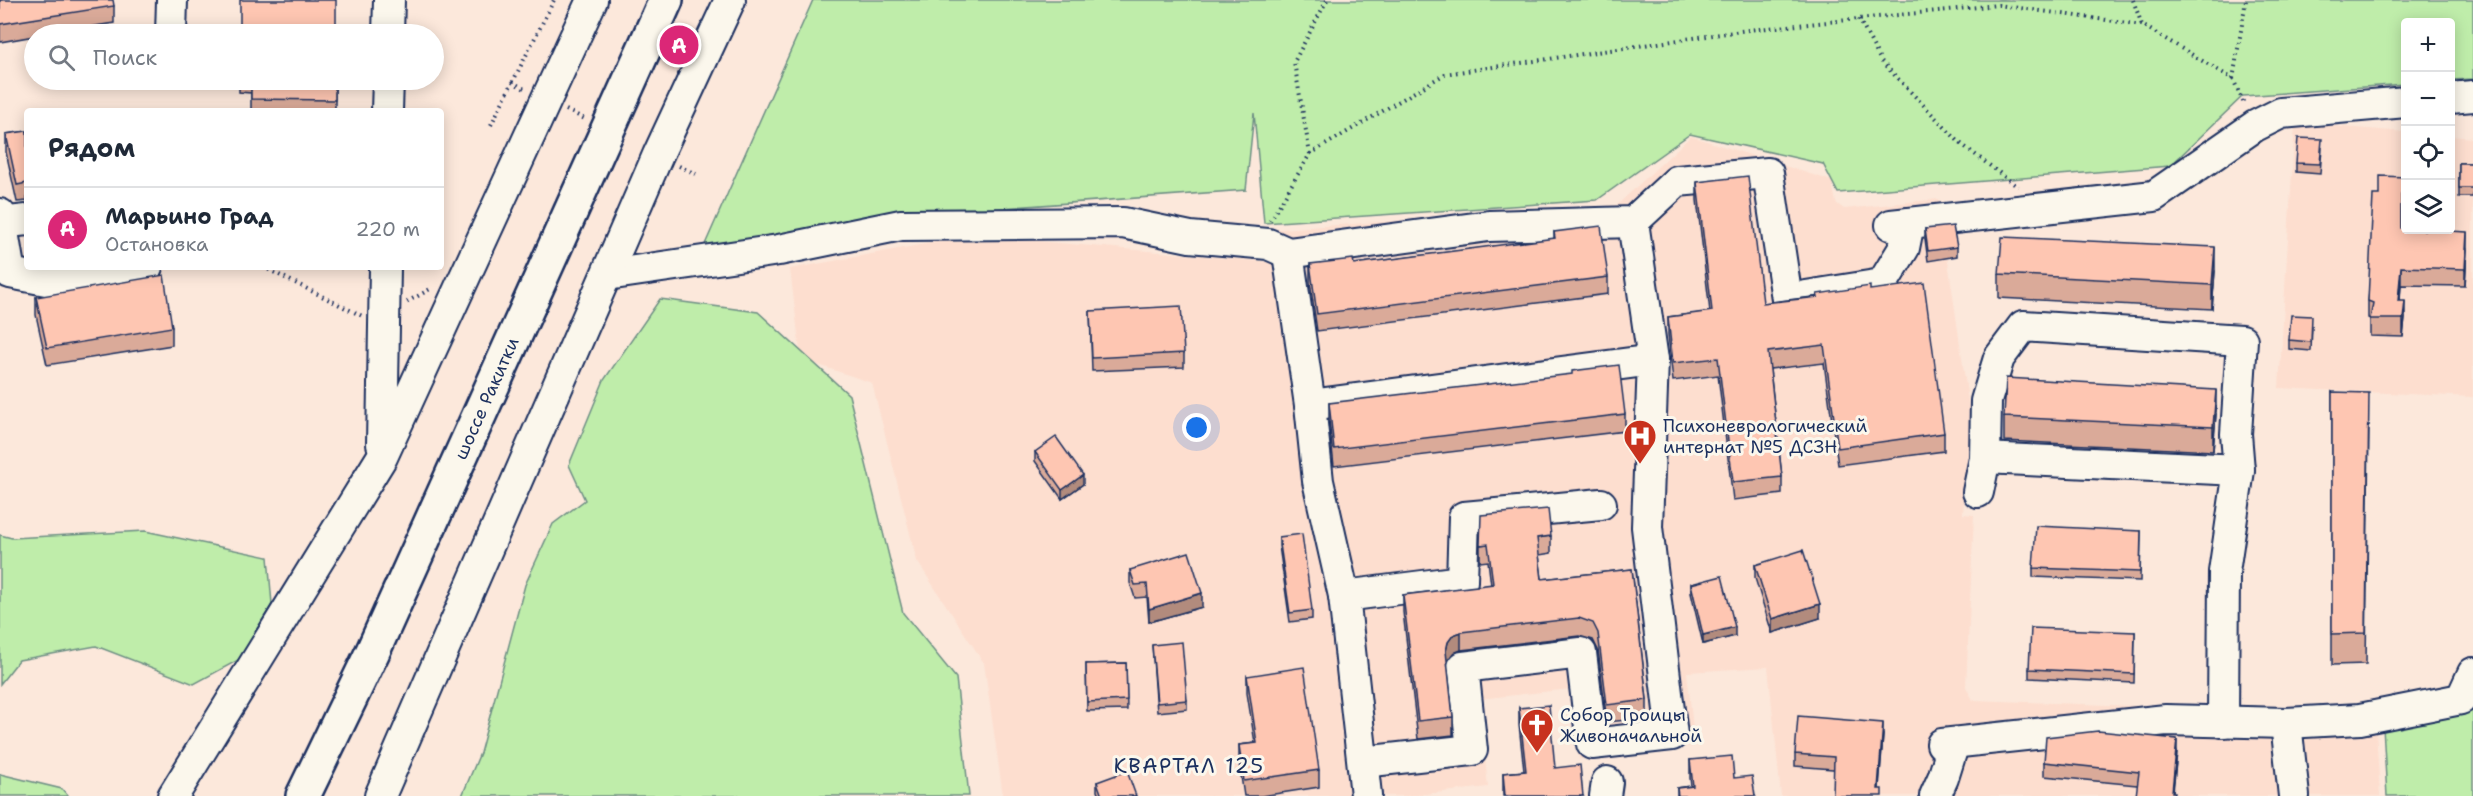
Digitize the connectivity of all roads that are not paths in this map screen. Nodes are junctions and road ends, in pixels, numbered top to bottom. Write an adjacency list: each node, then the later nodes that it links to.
1 (171, 0): 6 (street)
2 (389, 0): 7 (street)
3 (592, 0): 22 (street)
4 (666, 0): 34 (main road, шоссе Ракитки)
5 (730, 0): 19 (street)
6 (171, 24)
7 (388, 24)
8 (388, 90): 12 (street)
9 (2473, 96): 10 (street)
10 (2455, 98)
11 (2401, 102): 14 (street)
12 (387, 108)
13 (7, 220): 18 (street)
14 (1633, 222): 15 (street); 20 (street)
15 (1288, 253): 19 (street); 21 (street)
16 (133, 270): 18 (street)
17 (385, 270): 22 (street)
18 (5, 273)
19 (607, 275): 35 (street)
20 (1653, 360): 21 (street); 31 (street)
21 (1311, 405): 27 (street)
22 (382, 457): 33 (street)
23 (1986, 458): 24 (street); 24 (street); 25 (street)
24 (2239, 470): 29 (street)
25 (1978, 492)
26 (1601, 504): 27 (street)
27 (1344, 596): 31 (street)
28 (2467, 686): 30 (street)
29 (2223, 722): 30 (street); 36 (street)
30 (2286, 723): 37 (street)
31 (1363, 762): 32 (street)
32 (1366, 795)
33 (173, 796)
34 (303, 796)
35 (380, 796)
36 (1935, 796)
37 (2294, 796)

